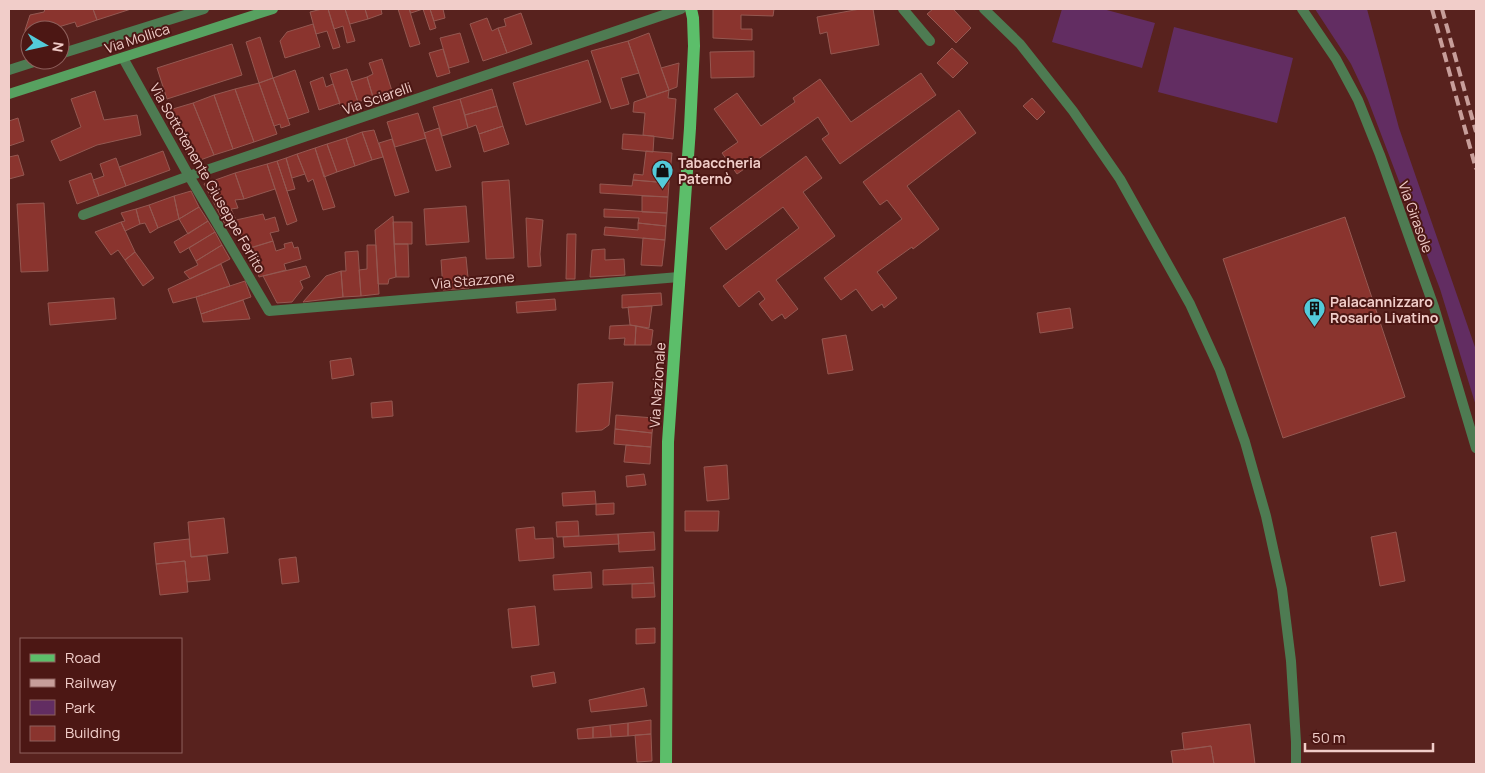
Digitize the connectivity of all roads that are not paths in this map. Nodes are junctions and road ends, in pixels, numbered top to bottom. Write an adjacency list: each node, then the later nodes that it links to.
1 (204, 9): 9 (street)
2 (273, 9): 10 (street, Via Mollica)
3 (681, 9): 12 (street, Via Sciarelli)
4 (903, 9): 8 (street)
5 (984, 9): 18 (street)
6 (1302, 9): 16 (street, Via Girasole)
7 (693, 12): 14 (main road, Via Nazionale)
8 (930, 41)
9 (70, 51)
10 (123, 58): 11 (street, Via Mollica); 12 (street, Via Sottotenente Giuseppe Ferlito)
11 (9, 94)
12 (189, 176): 13 (street, Via Sciarelli); 15 (street, Via Sottotenente Giuseppe Ferlito)
13 (82, 215)
14 (679, 277): 15 (street, Via Stazzone); 17 (main road, Via Nazionale)
15 (269, 312)
16 (1476, 448)
17 (666, 764)
18 (1296, 764)

